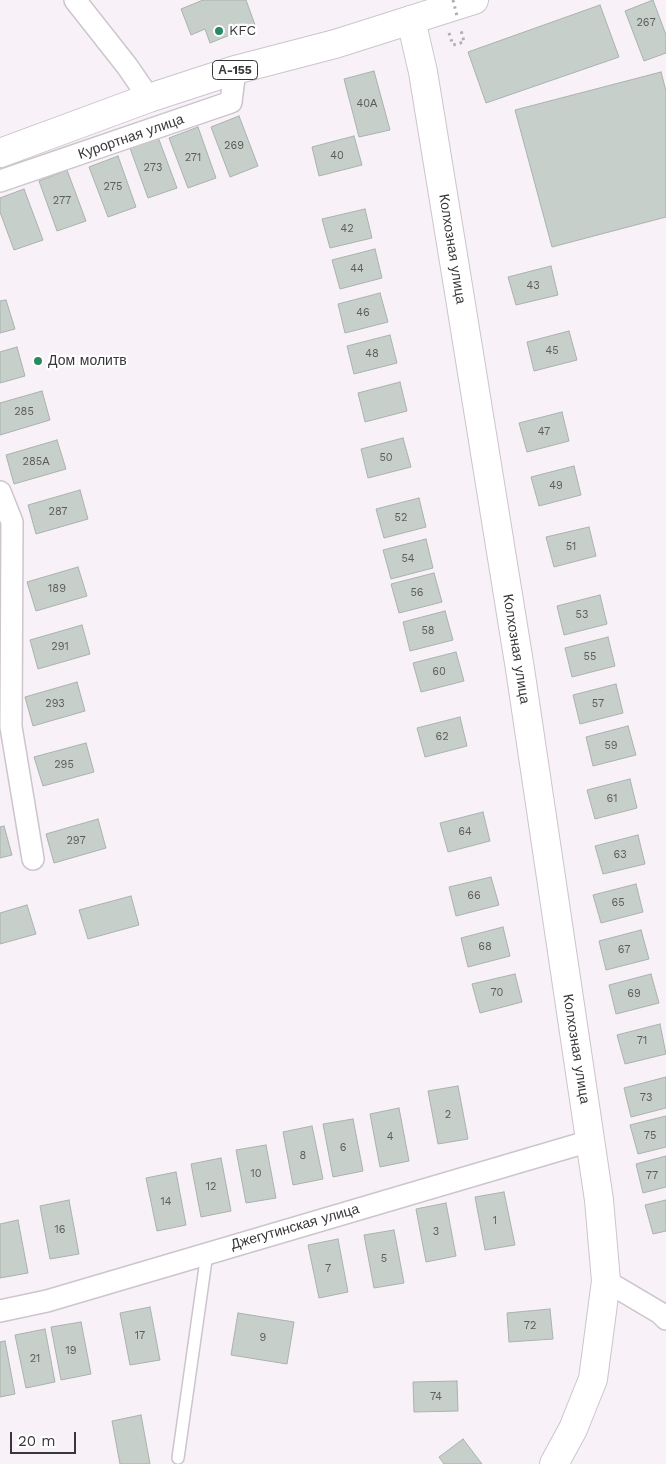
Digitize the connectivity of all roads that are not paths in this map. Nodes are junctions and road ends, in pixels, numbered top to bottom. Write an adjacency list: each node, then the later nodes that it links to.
1 (75, 0): 5 (street)
2 (470, 4): 3 (main road, А-155)
3 (411, 20): 4 (main road, А-155); 11 (main road, Колхозная улица)
4 (235, 70): 5 (main road, А-155); 7 (street, Курортная улица)
5 (149, 98): 6 (main road, А-155)
6 (0, 154)
7 (0, 181)
8 (0, 492): 9 (street)
9 (6, 727): 10 (street)
10 (33, 859)
11 (590, 1140): 12 (street, Джегутинская улица); 13 (main road, Колхозная улица)
12 (207, 1253): 14 (street, Джегутинская улица); 16 (lane)
13 (606, 1281): 15 (street); 17 (main road, Колхозная улица)
14 (0, 1311)
15 (666, 1319)
16 (178, 1458)
17 (554, 1464)

